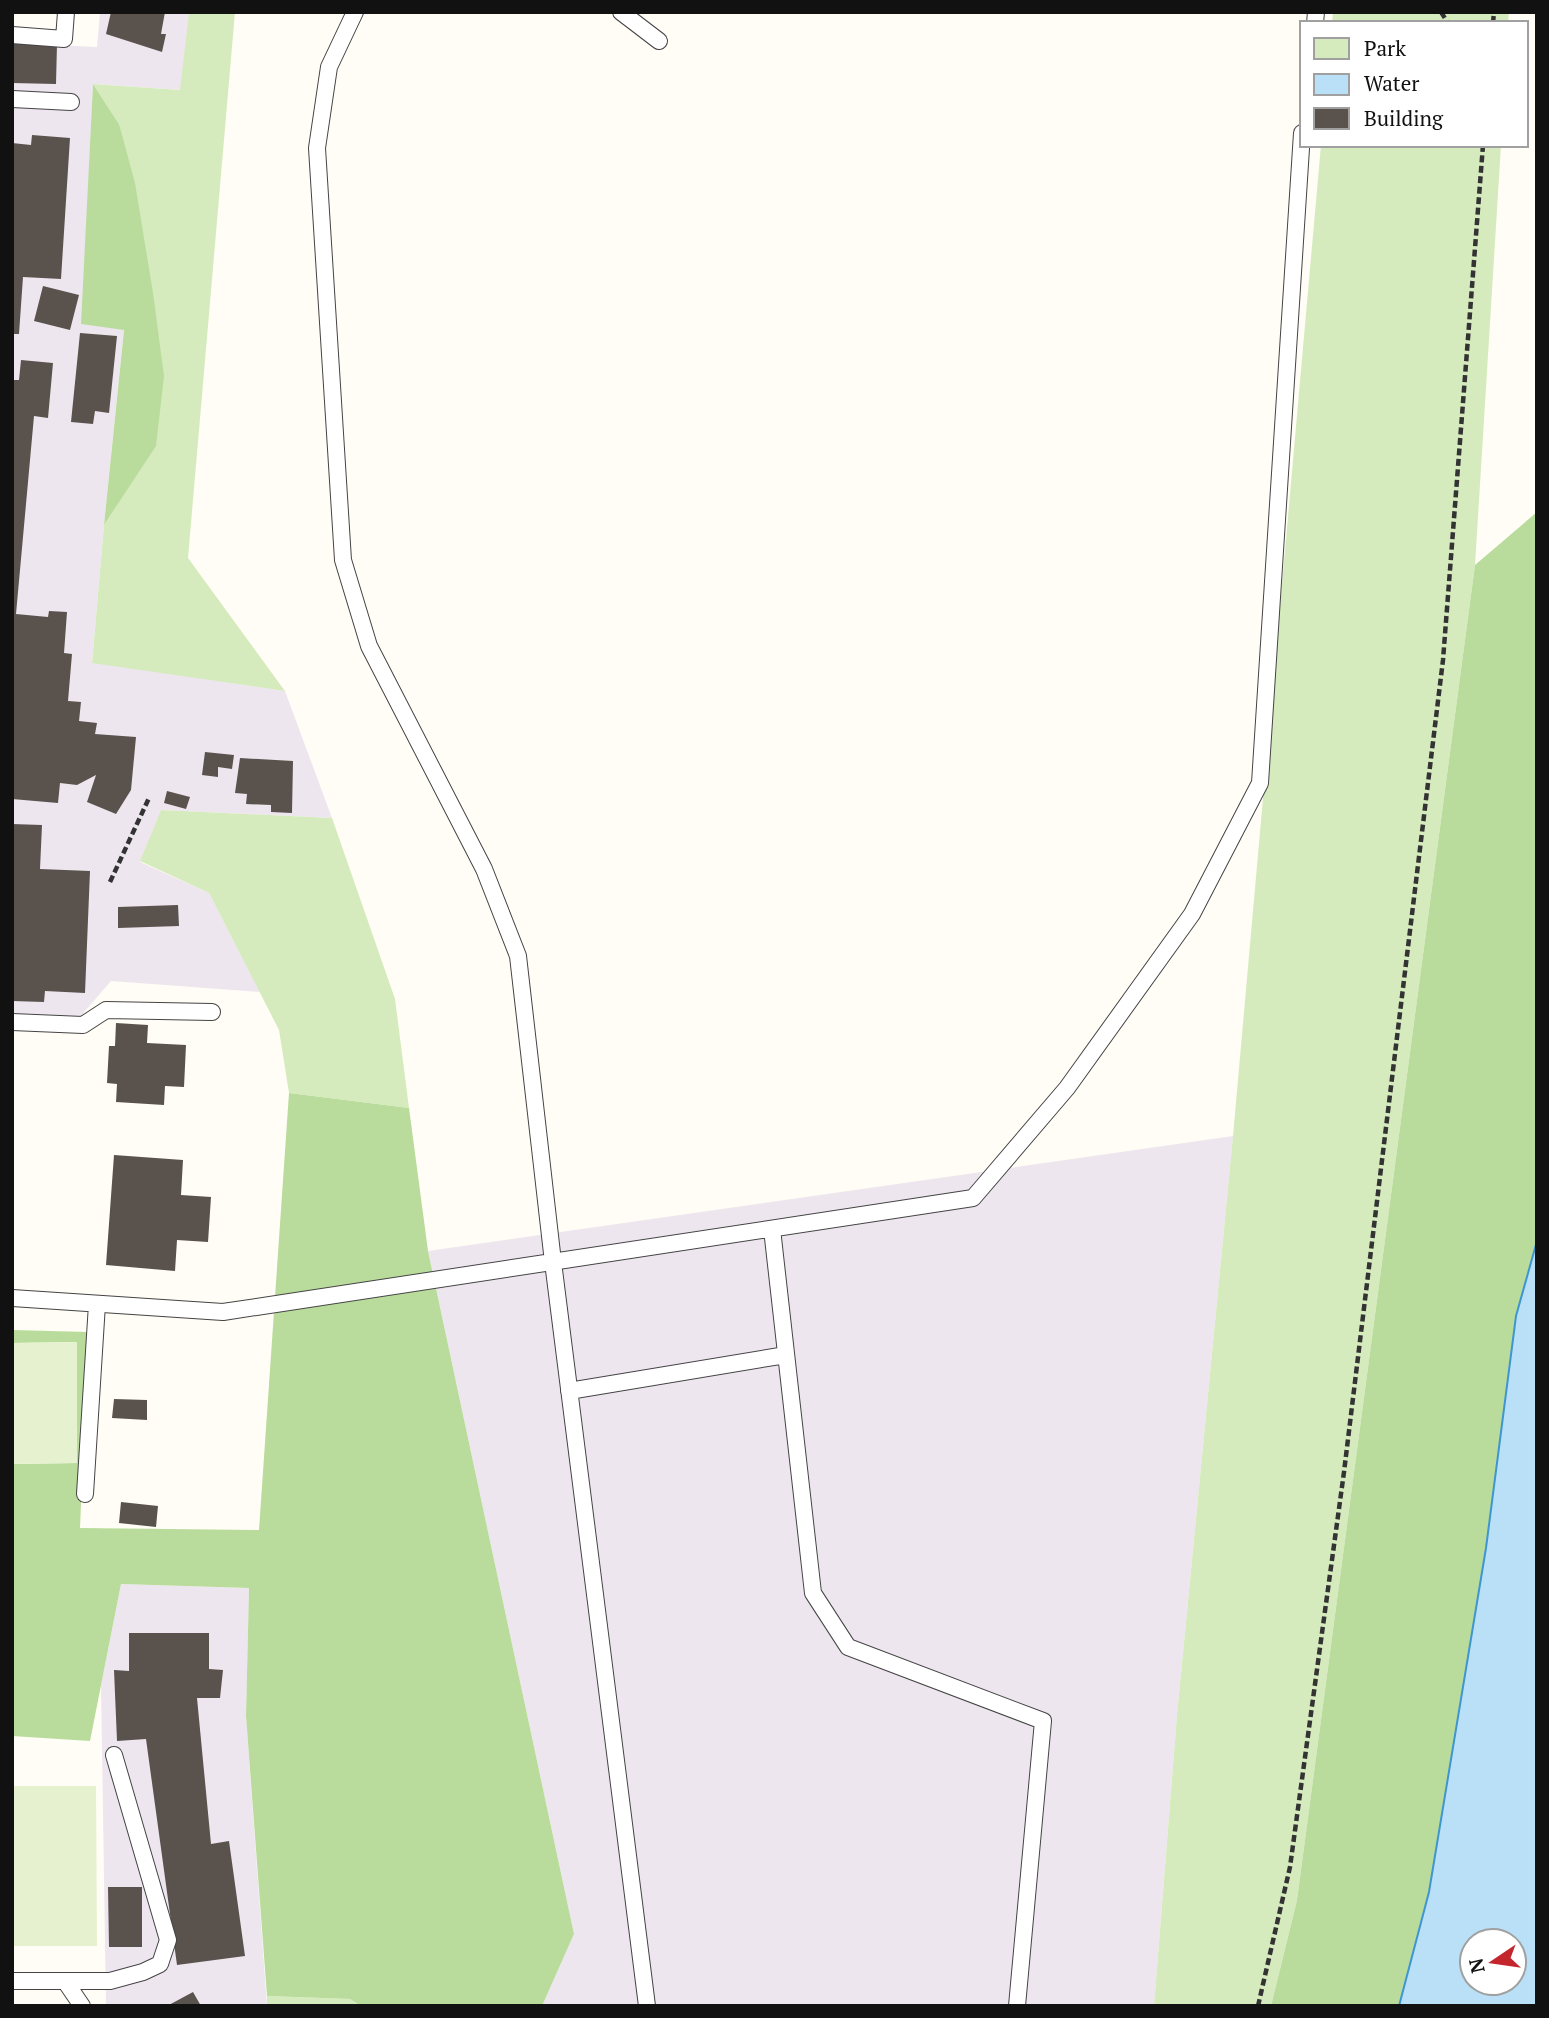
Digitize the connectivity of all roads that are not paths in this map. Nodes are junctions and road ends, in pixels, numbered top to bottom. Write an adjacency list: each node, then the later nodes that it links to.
1 (66, 12): 4 (lane)
2 (355, 12): 12 (lane)
3 (621, 12): 5 (lane)
4 (12, 35)
5 (659, 41)
6 (12, 99): 7 (lane)
7 (71, 102)
8 (1301, 147): 11 (lane)
9 (212, 1012): 10 (lane)
10 (12, 1022)
11 (772, 1229): 12 (lane); 15 (lane)
12 (553, 1262): 14 (lane); 16 (lane)
13 (12, 1298): 14 (lane)
14 (97, 1304): 17 (lane)
15 (786, 1355): 16 (lane); 23 (lane)
16 (569, 1391): 22 (lane)
17 (85, 1493)
18 (114, 1755): 20 (lane)
19 (12, 1981): 20 (lane)
20 (65, 1981): 21 (lane)
21 (82, 2006)
22 (646, 2006)
23 (1017, 2006)

